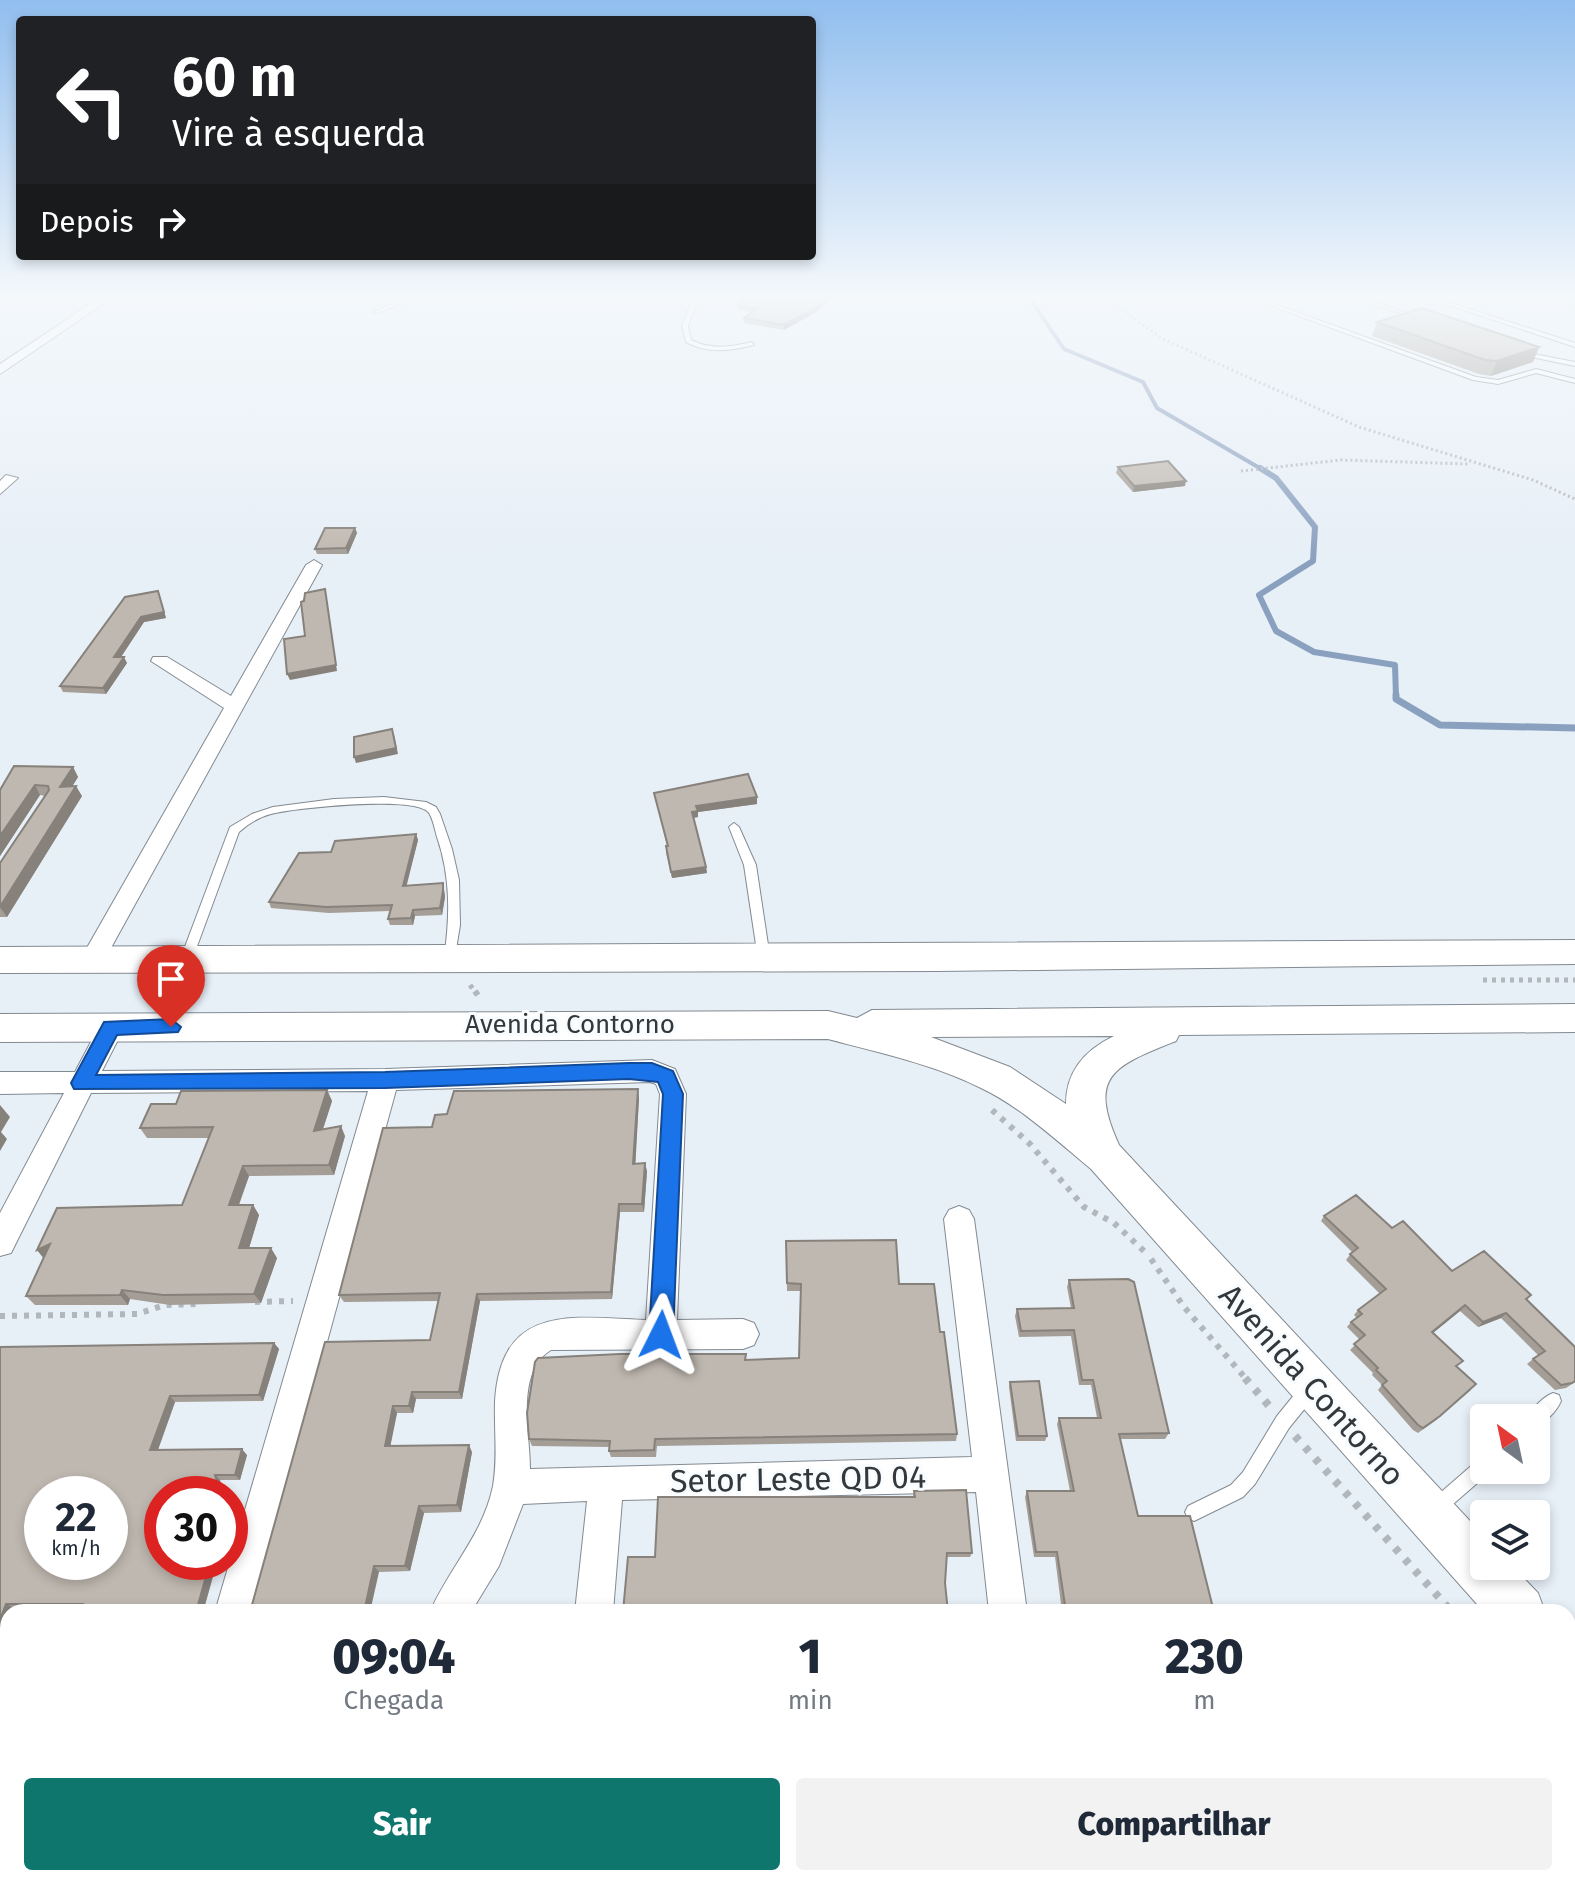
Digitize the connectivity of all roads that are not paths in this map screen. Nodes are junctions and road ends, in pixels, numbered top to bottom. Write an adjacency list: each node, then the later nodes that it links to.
1 (314, 565): 3 (street)
2 (160, 661): 3 (street)
3 (235, 706): 8 (street)
4 (734, 827): 6 (lane)
5 (1575, 952): 6 (main road)
6 (764, 958): 10 (main road)
7 (0, 960): 8 (main road)
8 (92, 960): 9 (main road)
9 (186, 960): 10 (main road); 10 (lane)
10 (460, 972)
11 (1575, 1018): 12 (main road)
12 (1187, 1023): 13 (main road); 19 (main road, Avenida Contorno)
13 (828, 1025): 15 (main road, Avenida Contorno); 19 (main road, Avenida Contorno)
14 (0, 1028): 15 (main road, Avenida Contorno)
15 (111, 1028): 18 (street)
16 (385, 1080): 18 (street); 23 (street); 33 (street)
17 (0, 1083): 18 (street)
18 (81, 1083): 21 (street)
19 (1105, 1157): 24 (main road, Avenida Contorno)
20 (959, 1219): 27 (street)
21 (0, 1243)
22 (743, 1334): 23 (street)
23 (661, 1335): 30 (street)
24 (1313, 1385): 31 (lane); 32 (main road, Avenida Contorno)
25 (1553, 1401): 26 (lane)
26 (1550, 1404)
27 (990, 1474): 29 (street, Setor Leste QD 04); 36 (street)
28 (1470, 1478): 32 (lane)
29 (606, 1483): 30 (street, Setor Leste QD 04); 35 (street)
30 (510, 1487): 34 (street)
31 (1194, 1512)
32 (1429, 1513): 37 (main road, Avenida Contorno)
33 (236, 1604)
34 (455, 1604)
35 (595, 1604)
36 (1007, 1604)
37 (1512, 1604)

